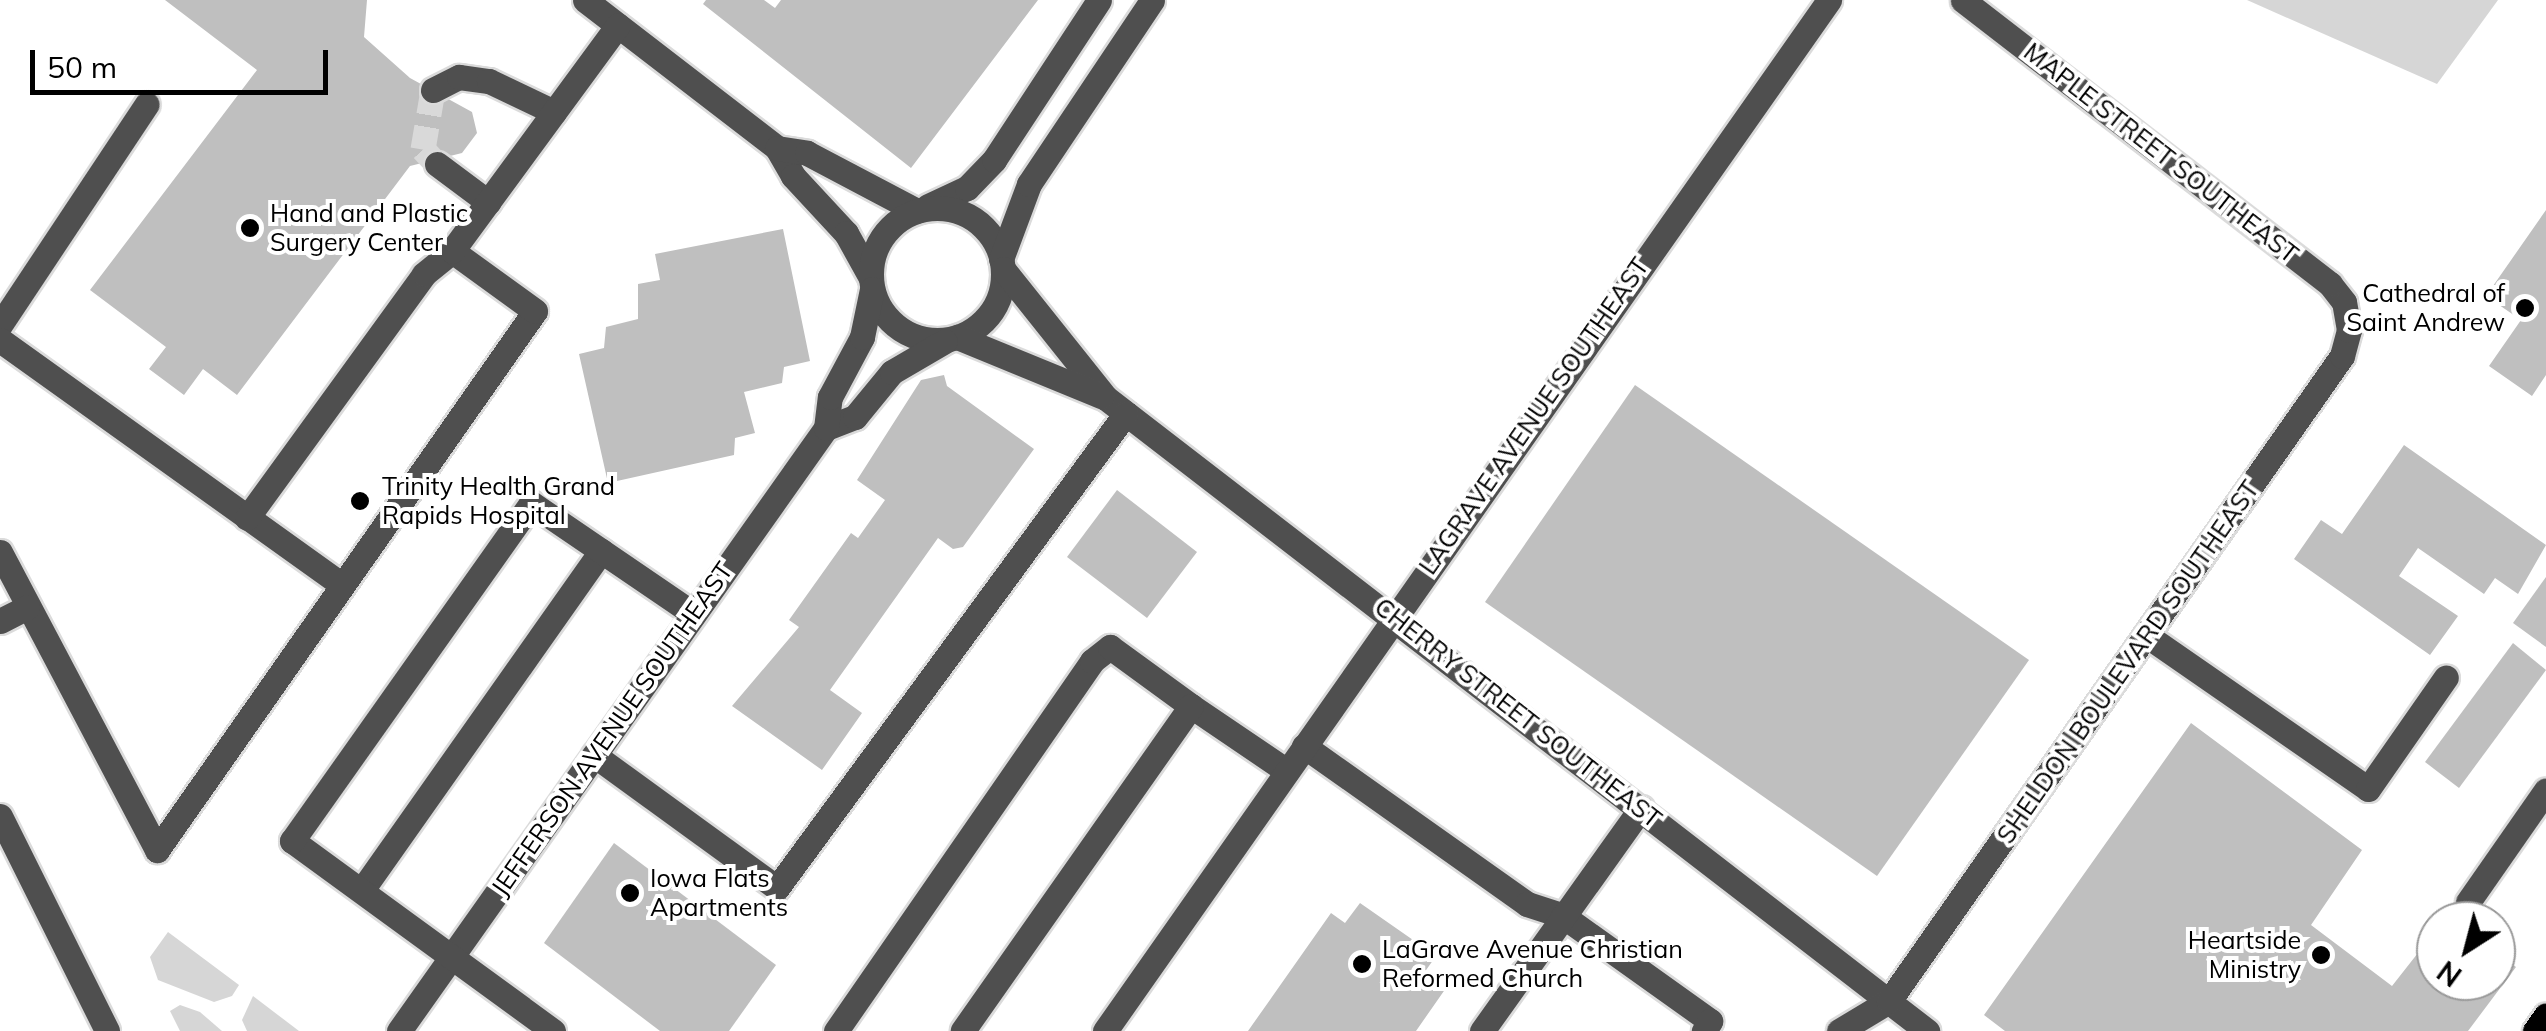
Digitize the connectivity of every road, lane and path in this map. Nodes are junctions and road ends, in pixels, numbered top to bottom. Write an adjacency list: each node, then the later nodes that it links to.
1 (586, 0): 6 (street)
2 (1097, 0): 7 (street); 14 (street)
3 (1152, 0): 7 (street)
4 (1828, 0): 30 (street, LAGRAVE AVENUE SOUTHEAST)
5 (1963, 0): 18 (street, MAPLE STREET SOUTHEAST)
6 (618, 24): 10 (street); 11 (street)
7 (1133, 26): 16 (street)
8 (433, 90): 10 (street)
9 (147, 104): 19 (street)
10 (554, 112): 13 (street)
11 (777, 148): 14 (street); 17 (street)
12 (437, 164): 13 (street)
13 (488, 202): 15 (street)
14 (920, 210): 16 (street); 17 (street)
15 (452, 251): 24 (street); 27 (street)
16 (1002, 264): 20 (street); 22 (street, CHERRY STREET SOUTHEAST)
17 (872, 284): 20 (street); 23 (street, JEFFERSON AVENUE SOUTHEAST)
18 (2348, 316): 32 (street, SHELDON BOULEVARD SOUTHEAST)
19 (0, 325)
20 (953, 338): 22 (street, CHERRY STREET SOUTHEAST); 23 (street, JEFFERSON AVENUE SOUTHEAST)
21 (0, 340): 24 (street)
22 (1116, 406): 30 (street, CHERRY STREET SOUTHEAST); 36 (street)
23 (826, 428): 29 (street, JEFFERSON AVENUE SOUTHEAST)
24 (246, 518): 27 (street)
25 (601, 550): 29 (street); 41 (street); 41 (street)
26 (0, 552): 28 (street)
27 (342, 585): 28 (street)
28 (27, 607): 31 (street)
29 (694, 614): 36 (street, JEFFERSON AVENUE SOUTHEAST)
30 (1394, 618): 35 (street, LAGRAVE AVENUE SOUTHEAST); 39 (street, CHERRY STREET SOUTHEAST)
31 (0, 621)
32 (2146, 635): 33 (street); 45 (street, SHELDON BOULEVARD SOUTHEAST)
33 (2446, 677)
34 (1191, 706): 37 (street); 50 (street); 51 (street)
35 (1304, 746): 37 (street, LAGRAVE AVENUE SOUTHEAST); 43 (street)
36 (594, 755): 44 (street, JEFFERSON AVENUE SOUTHEAST)
37 (1287, 771): 52 (street, LAGRAVE AVENUE SOUTHEAST)
38 (2546, 790): 42 (street)
39 (1640, 808): 43 (street); 45 (street, CHERRY STREET SOUTHEAST)
40 (0, 816): 47 (street)
41 (362, 890): 44 (street)
42 (2469, 901)
43 (1564, 916): 53 (street); 54 (street)
44 (453, 954): 48 (street, JEFFERSON AVENUE SOUTHEAST); 49 (street)
45 (1888, 1001): 55 (street, SHELDON BOULEVARD SOUTHEAST); 56 (street, SHELDON BOULEVARD SOUTHEAST); 57 (street, CHERRY STREET SOUTHEAST)
46 (2546, 1015): 58 (main road)
47 (104, 1030)
48 (399, 1031)
49 (552, 1031)
50 (836, 1031)
51 (963, 1031)
52 (1105, 1031)
53 (1482, 1031)
54 (1704, 1031)
55 (1840, 1031)
56 (1884, 1031)
57 (1927, 1031)
58 (2535, 1031)

